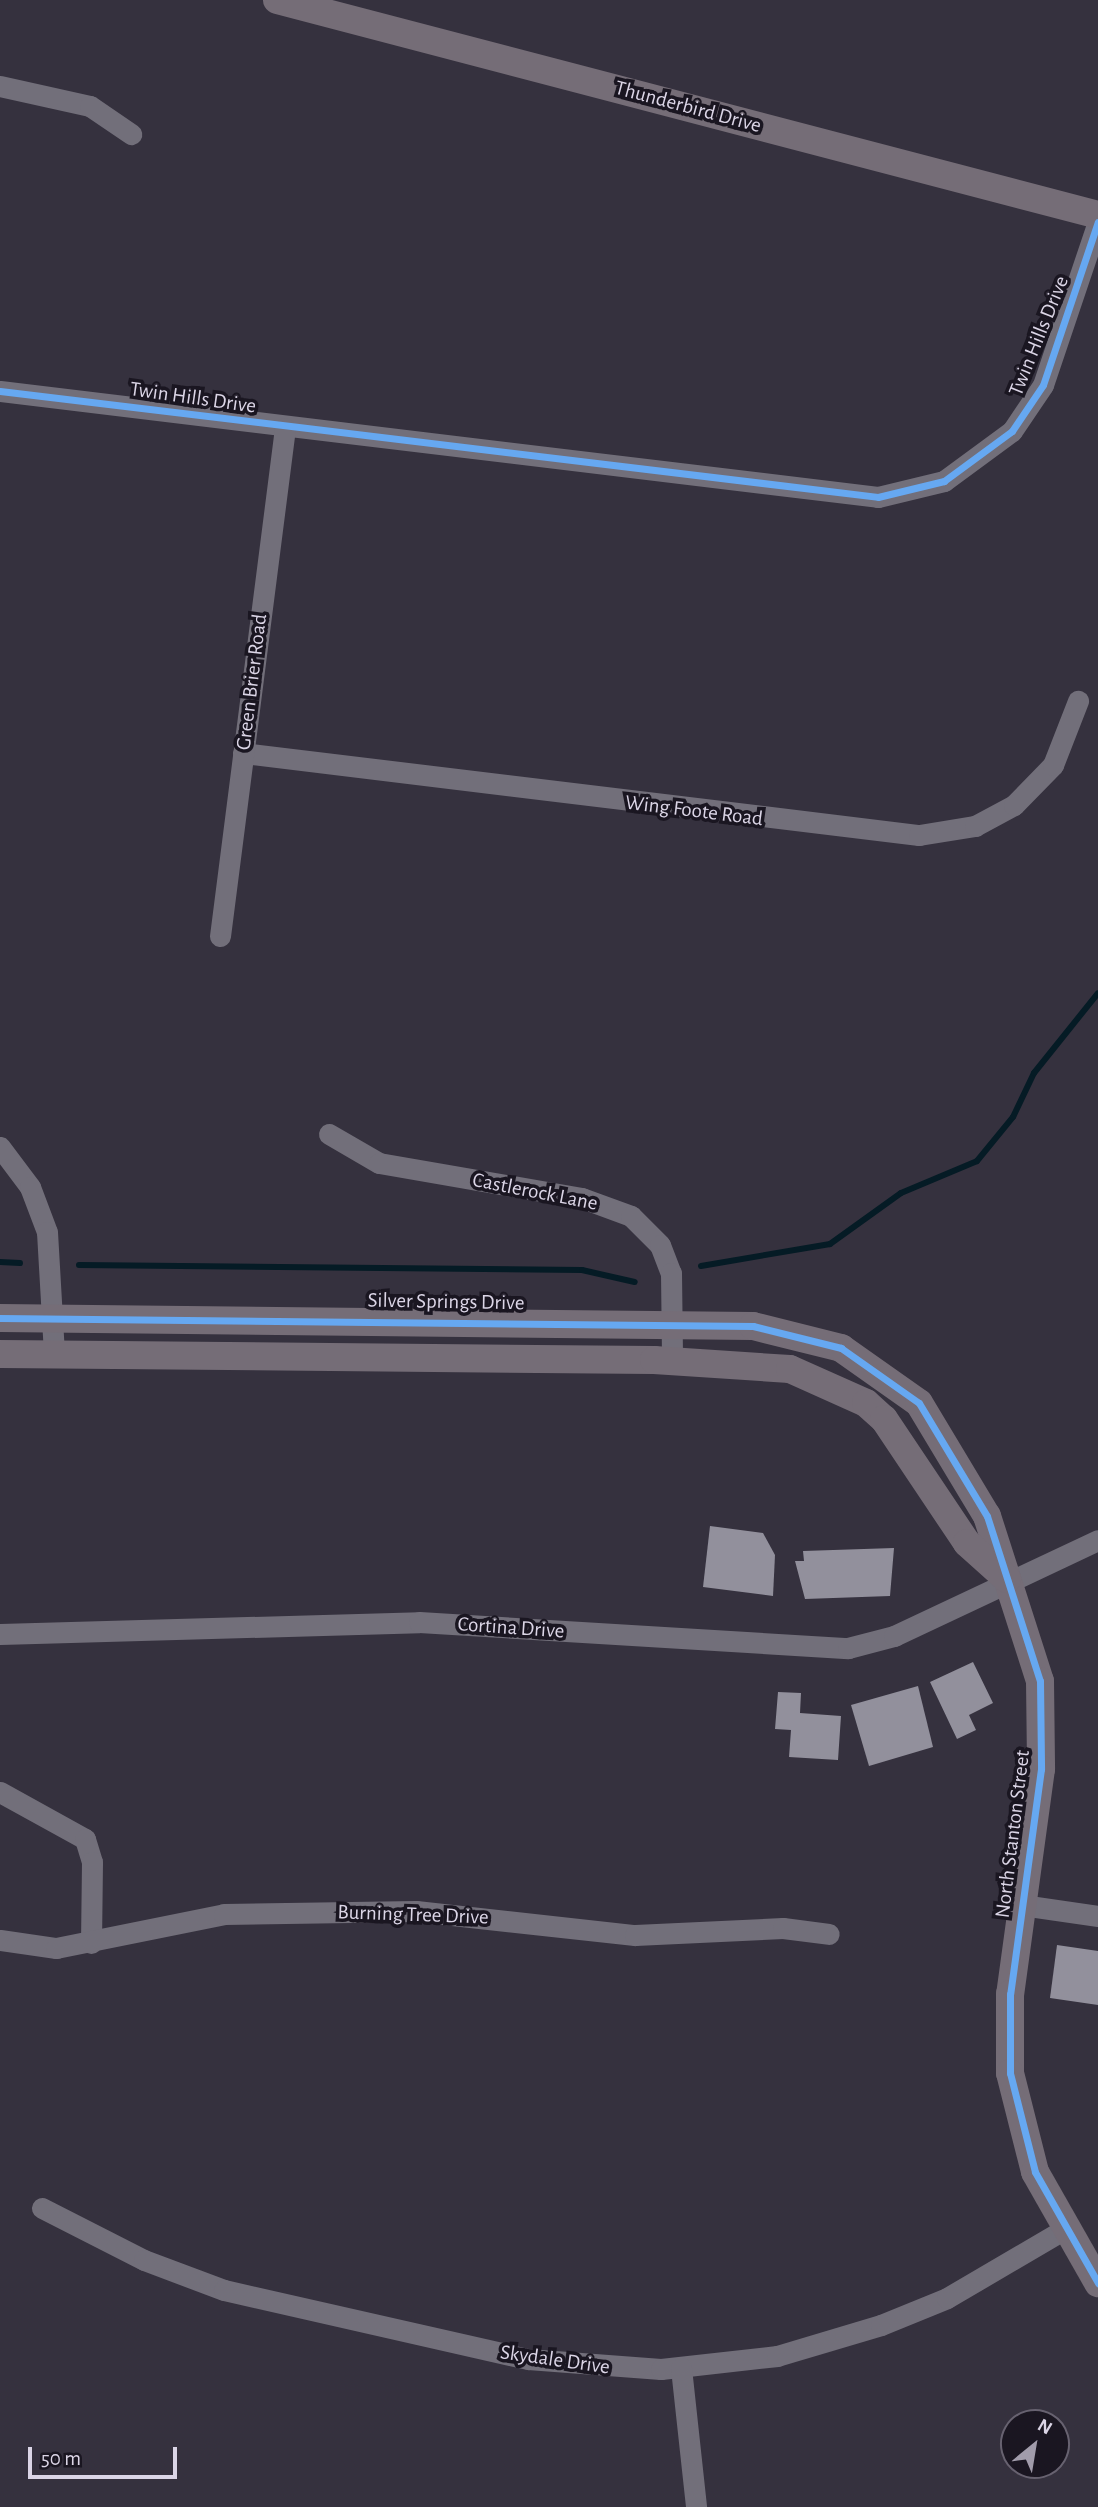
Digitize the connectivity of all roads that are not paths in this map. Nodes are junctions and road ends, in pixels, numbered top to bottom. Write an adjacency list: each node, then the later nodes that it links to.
1 (293, 2): 4 (street, Thunderbird Drive)
2 (0, 86): 3 (street)
3 (131, 134)
4 (1098, 215)
5 (1098, 222): 7 (street, Twin Hills Drive)
6 (0, 391): 7 (street, Twin Hills Drive)
7 (285, 428): 9 (street, Green Brier Road)
8 (1078, 701): 9 (street, Wing Foote Road)
9 (243, 753): 10 (street, Green Brier Road)
10 (220, 936)
11 (329, 1134): 15 (street, Castlerock Lane)
12 (0, 1147): 14 (street)
13 (0, 1318): 14 (street, Silver Springs Drive)
14 (54, 1318): 15 (street, Silver Springs Drive); 17 (street)
15 (673, 1324): 18 (street, Castlerock Lane); 19 (street, Silver Springs Drive)
16 (0, 1354): 17 (street)
17 (54, 1355): 18 (street)
18 (672, 1361): 21 (street)
19 (881, 1372): 21 (street, North Stanton Street)
20 (1098, 1540): 21 (street, Cortina Drive)
21 (1006, 1579): 22 (street, Cortina Drive); 24 (street, North Stanton Street)
22 (0, 1634)
23 (0, 1792): 28 (street)
24 (1021, 1905): 25 (street); 30 (street, North Stanton Street)
25 (1098, 1916)
26 (829, 1934): 28 (street, Burning Tree Drive)
27 (0, 1940): 28 (street, Burning Tree Drive)
28 (91, 1943)
29 (42, 2208): 32 (street, Skydale Drive)
30 (1063, 2230): 31 (street, North Stanton Street); 32 (street, Skydale Drive)
31 (1098, 2283)
32 (681, 2368): 33 (street)
33 (696, 2507)

